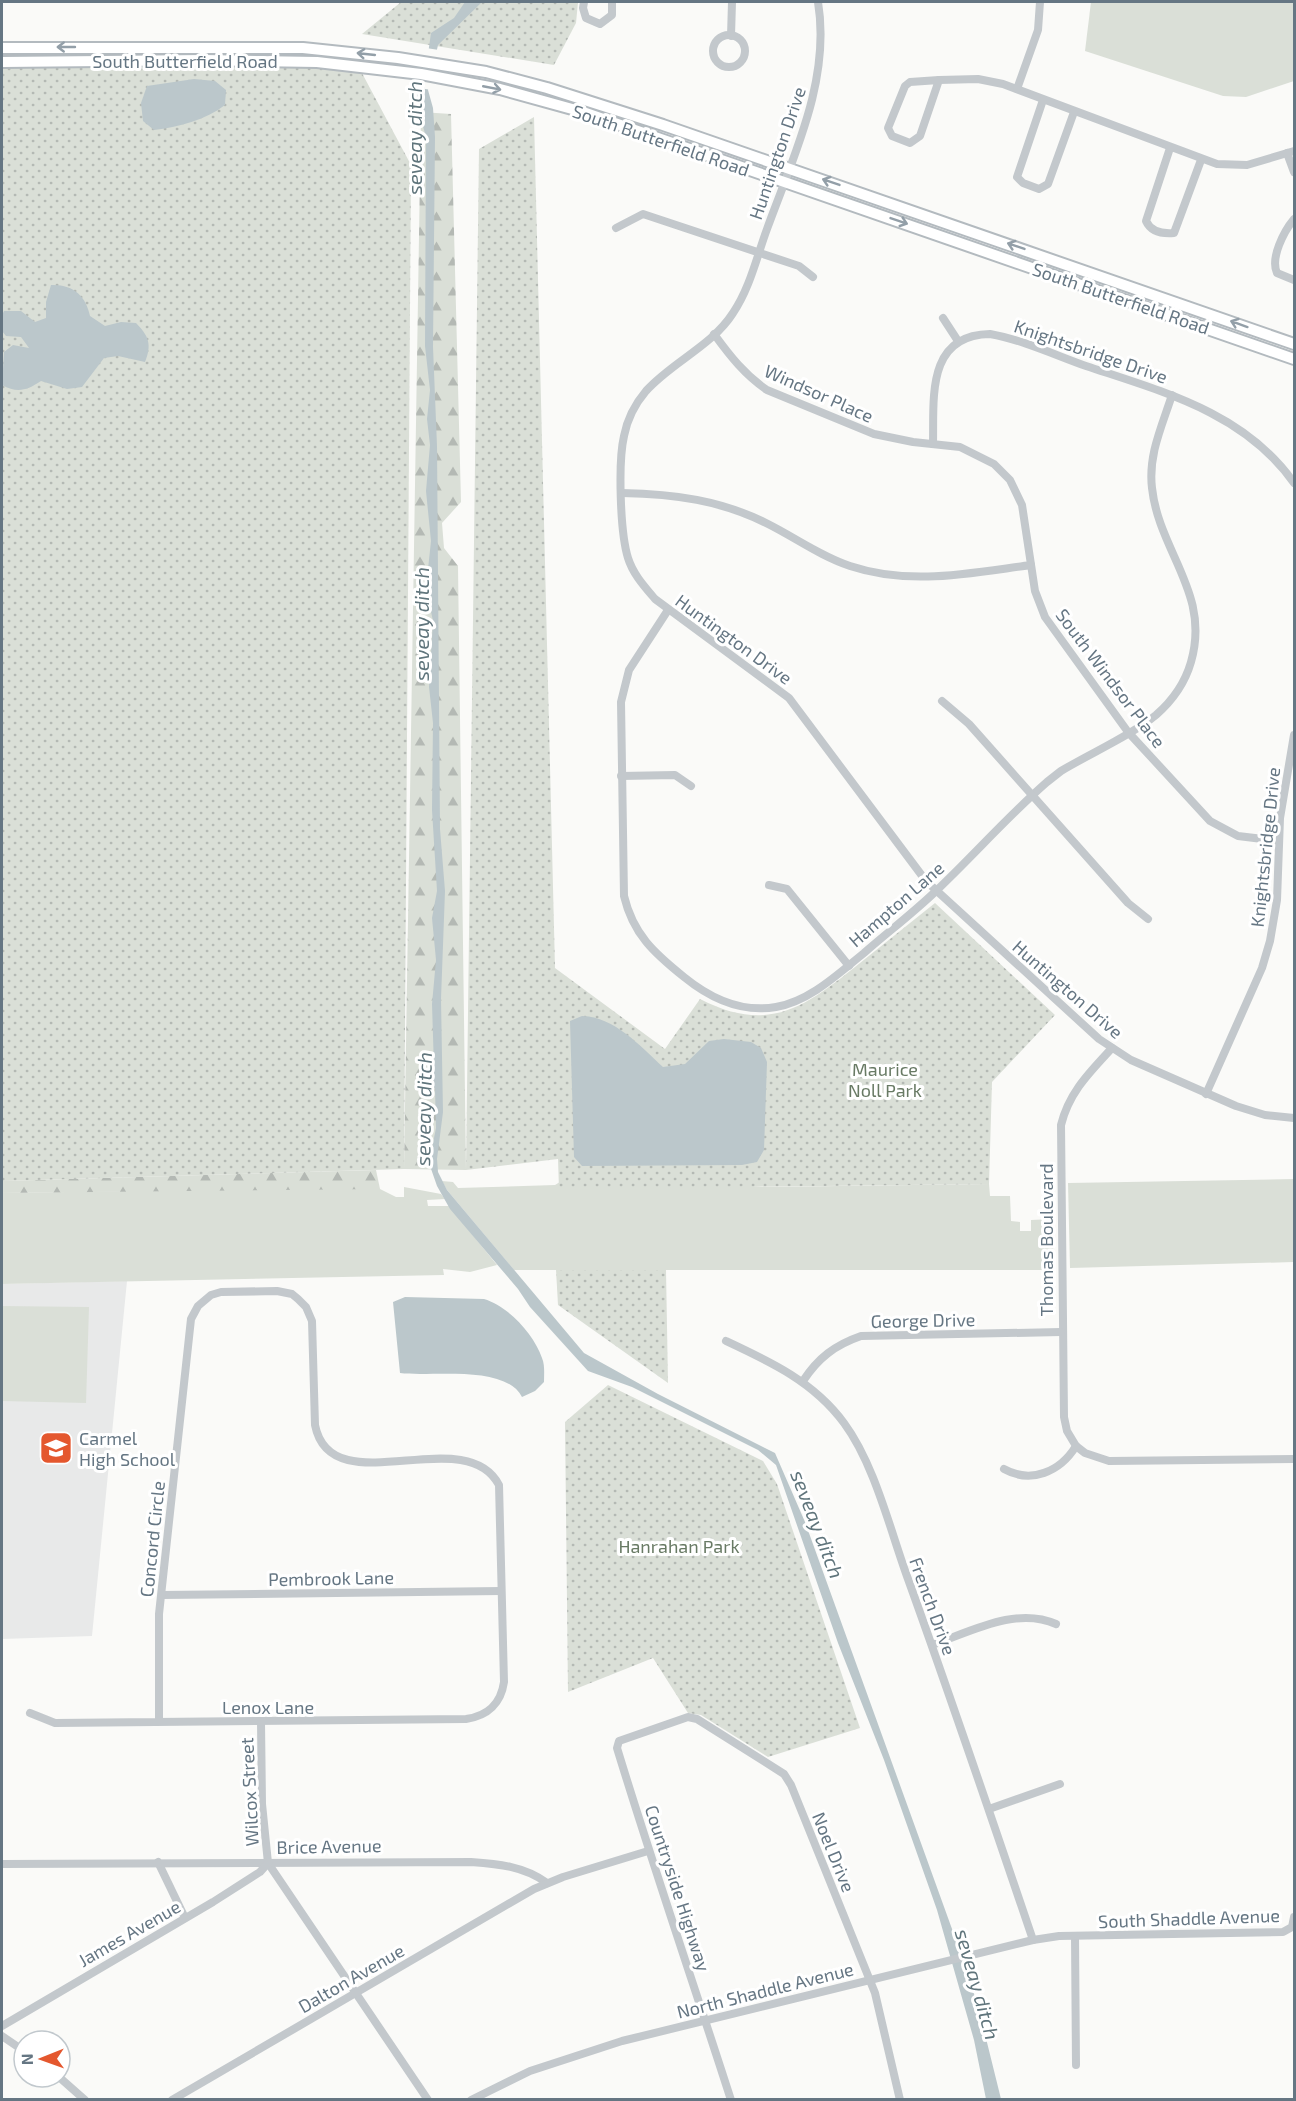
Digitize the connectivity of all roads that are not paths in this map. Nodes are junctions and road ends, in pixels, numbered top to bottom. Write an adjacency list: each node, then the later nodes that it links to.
1 (584, 2): 2 (street)
2 (612, 2)
3 (732, 2): 6 (street)
4 (818, 2): 16 (street, Huntington Drive)
5 (1040, 2): 10 (street)
6 (731, 36): 6 (street)
7 (2, 48): 16 (main road, South Butterfield Road, one-way to 7)
8 (2, 62): 18 (main road, South Butterfield Road, one-way to 18)
9 (939, 80): 9 (street); 10 (street)
10 (1017, 89): 11 (street)
11 (1043, 100): 12 (street); 12 (street)
12 (1074, 112): 13 (street)
13 (1170, 148): 15 (street); 15 (street)
14 (1291, 152): 15 (street); 17 (street)
15 (1202, 160)
16 (789, 168): 18 (street, Huntington Drive); 27 (main road, South Butterfield Road, one-way to 16)
17 (1294, 172)
18 (784, 182): 21 (street, Huntington Drive); 28 (main road, South Butterfield Road, one-way to 28)
19 (1294, 219): 23 (street)
20 (616, 228): 21 (street)
21 (758, 252): 22 (street); 25 (street, Huntington Drive)
22 (813, 278)
23 (1294, 280)
24 (943, 318): 26 (street)
25 (714, 334): 30 (street, Windsor Place); 32 (street, Huntington Drive)
26 (958, 341): 29 (street, Knightsbridge Drive); 30 (street)
27 (1294, 344)
28 (1294, 359)
29 (1172, 395): 31 (street, Knightsbridge Drive); 36 (street, Hampton Lane)
30 (933, 444): 33 (street, South Windsor Place)
31 (1294, 483)
32 (622, 493): 33 (street); 34 (street, Huntington Drive)
33 (1031, 565): 36 (street, South Windsor Place)
34 (668, 610): 38 (street, Hampton Lane); 43 (street, Huntington Drive)
35 (942, 700): 40 (street)
36 (1128, 732): 40 (street, Hampton Lane); 41 (street, South Windsor Place)
37 (1294, 735): 41 (street, Knightsbridge Drive)
38 (621, 776): 39 (street); 45 (street, Hampton Lane)
39 (691, 786)
40 (1032, 795): 43 (street, Hampton Lane); 44 (street)
41 (1279, 841): 47 (street, Knightsbridge Drive)
42 (769, 885): 45 (street)
43 (936, 891): 45 (street, Hampton Lane); 46 (street, Huntington Drive)
44 (1148, 919)
45 (849, 966)
46 (1112, 1048): 47 (street, Huntington Drive); 49 (street, Thomas Boulevard)
47 (1206, 1094): 48 (street, Huntington Drive)
48 (1294, 1118)
49 (1061, 1332): 51 (street, George Drive); 52 (street, Thomas Boulevard)
50 (726, 1341): 51 (street, French Drive)
51 (803, 1381): 58 (street, French Drive)
52 (1076, 1446): 53 (street); 54 (street)
53 (1294, 1459)
54 (1004, 1469)
55 (501, 1591): 56 (street, Pembrook Lane); 56 (street, Concord Circle); 59 (street, Concord Circle)
56 (162, 1595): 61 (street, Concord Circle)
57 (1056, 1624): 58 (street)
58 (932, 1645): 65 (street, French Drive)
59 (500, 1697): 62 (street, Lenox Lane)
60 (30, 1713): 61 (street, Lenox Lane)
61 (159, 1722): 62 (street, Lenox Lane)
62 (261, 1722): 68 (street, Wilcox Street)
63 (638, 1734): 66 (street, Countryside Highway); 75 (street, Noel Drive)
64 (1060, 1784): 65 (street)
65 (989, 1809): 74 (street, French Drive)
66 (648, 1851): 70 (street); 77 (street, Countryside Highway)
67 (158, 1862): 68 (street, Brice Avenue); 69 (street, Brice Avenue); 72 (street)
68 (268, 1863): 70 (street, Brice Avenue); 72 (street, James Avenue); 76 (street, Wilcox Street)
69 (2, 1864)
70 (547, 1883): 76 (street, Dalton Avenue)
71 (1294, 1917): 73 (street, South Shaddle Avenue)
72 (185, 1918): 78 (street, James Avenue)
73 (1075, 1936): 74 (street, North Shaddle Avenue); 79 (street)
74 (1033, 1940): 75 (street, North Shaddle Avenue)
75 (869, 1980): 77 (street, North Shaddle Avenue); 86 (street, Noel Drive)
76 (357, 1992): 82 (street, Dalton Avenue); 83 (street, Wilcox Street)
77 (705, 2020): 84 (street, North Shaddle Avenue); 85 (street, Countryside Highway)
78 (2, 2026)
79 (1076, 2065)
80 (72, 2089): 81 (street)
81 (85, 2100)
82 (172, 2100)
83 (428, 2100)
84 (471, 2100)
85 (731, 2100)
86 (900, 2100)

